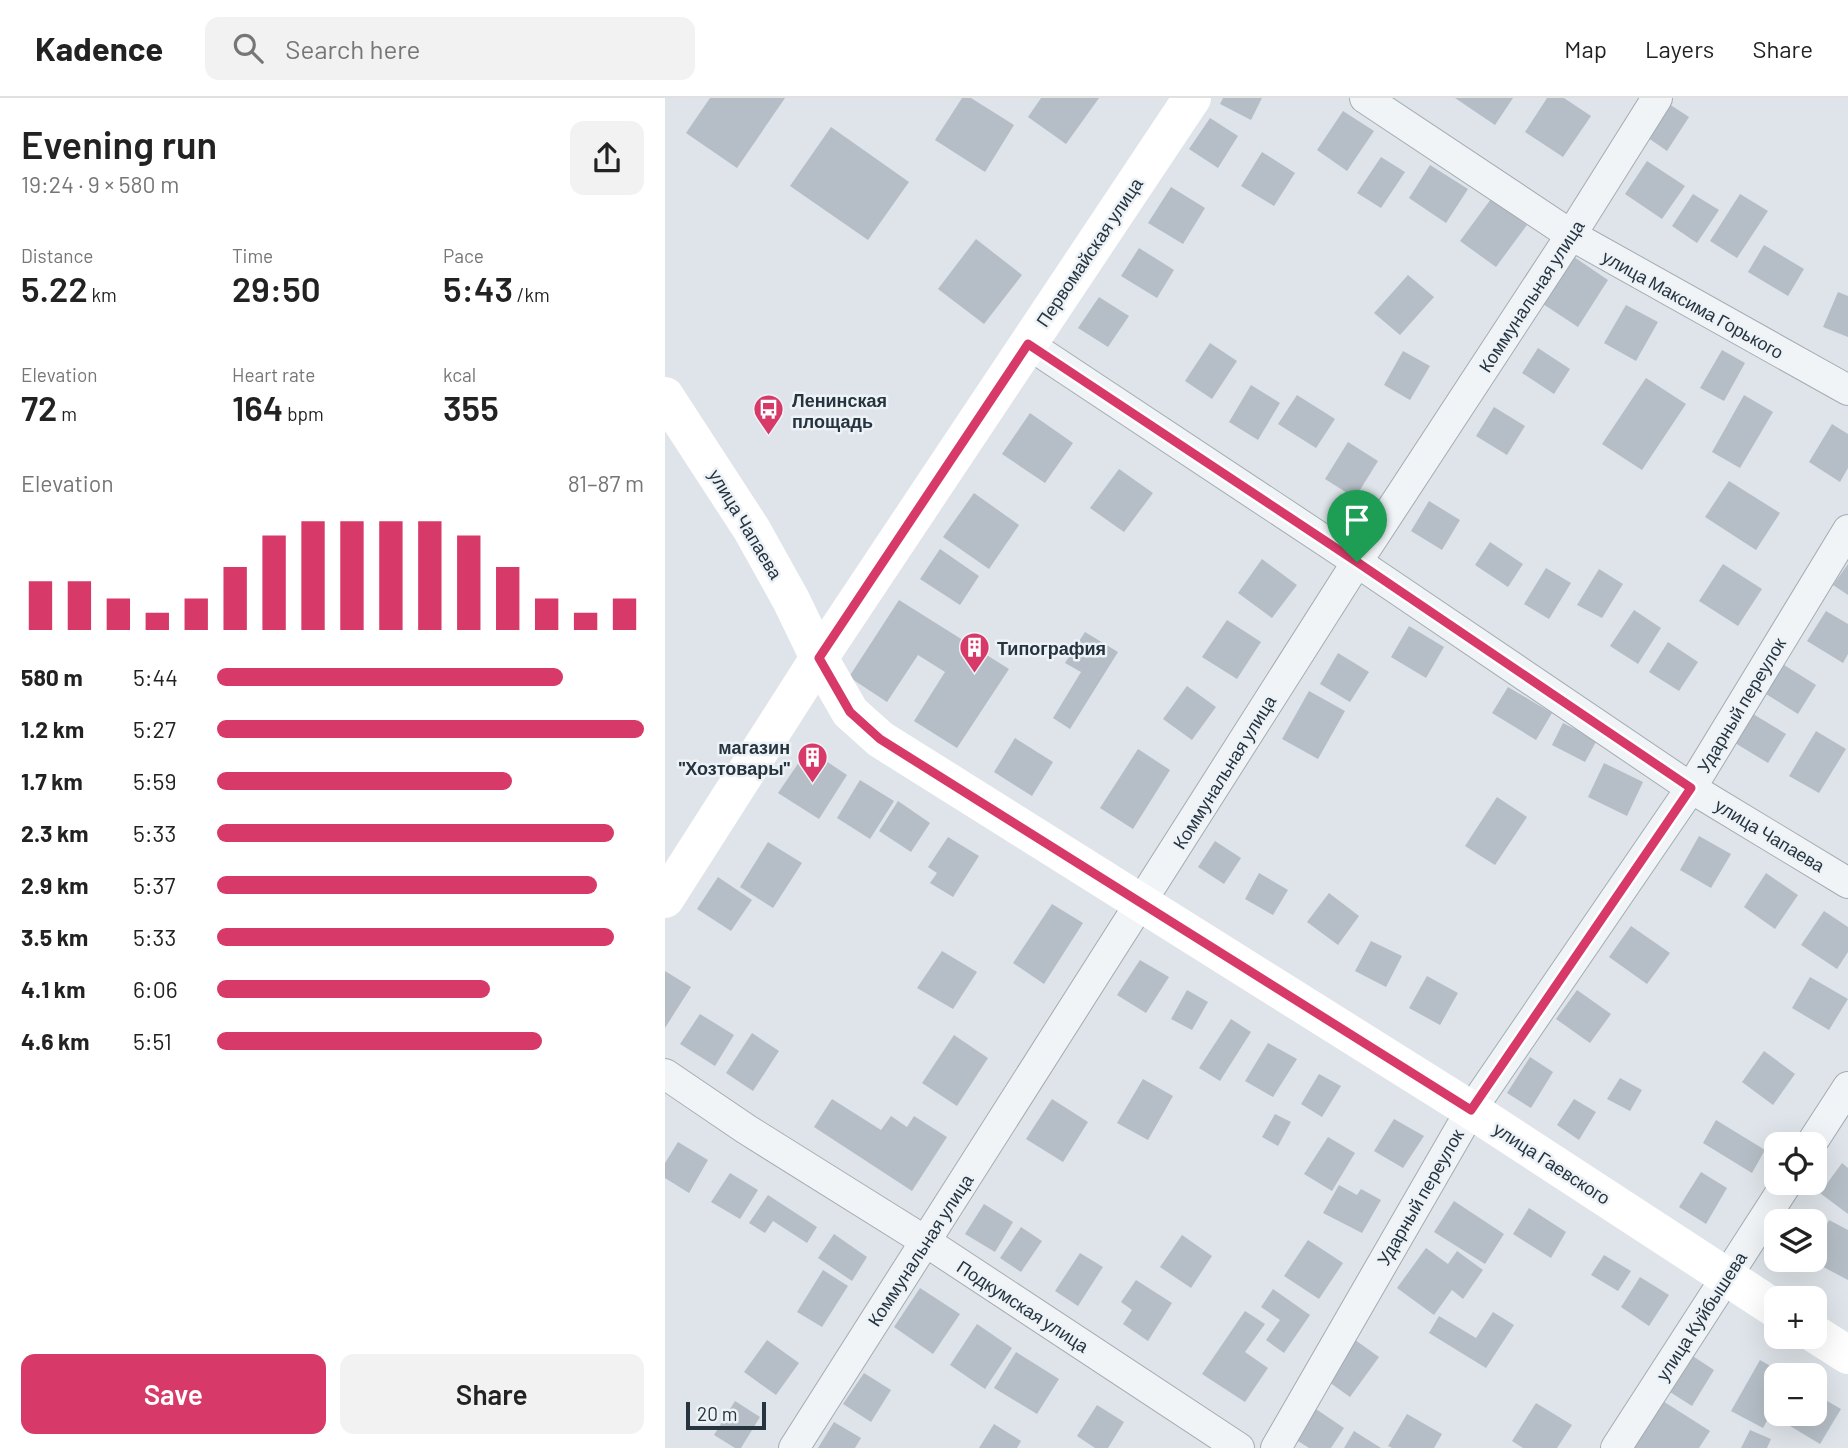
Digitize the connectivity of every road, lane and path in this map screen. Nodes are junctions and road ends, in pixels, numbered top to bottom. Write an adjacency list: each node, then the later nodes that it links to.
1 (1192, 98): 5 (main road, Первомайская улица)
2 (1365, 98): 4 (street, улица Максима Горького)
3 (1657, 98): 4 (street, Коммунальная улица)
4 (1571, 235): 6 (street, улица Максима Горького); 9 (street, Коммунальная улица)
5 (1028, 344): 9 (street, улица Чапаева); 10 (main road, Первомайская улица)
6 (1848, 390)
7 (665, 396): 10 (main road, улица Чапаева)
8 (1848, 530): 11 (street, Ударный переулок)
9 (1357, 562): 11 (street, улица Чапаева); 14 (street, Коммунальная улица)
10 (819, 658): 13 (main road, Первомайская улица); 14 (main road, улица Гаевского)
11 (1691, 788): 12 (street, улица Чапаева); 17 (street, Ударный переулок)
12 (1848, 883)
13 (665, 899)
14 (1142, 903): 17 (main road, улица Гаевского); 20 (street, Коммунальная улица)
15 (665, 1074): 20 (street, Подкумская улица)
16 (1848, 1087): 18 (street)
17 (1471, 1110): 21 (main road, улица Гаевского); 27 (street, Ударный переулок)
18 (1819, 1132)
19 (1779, 1195): 21 (street, улица Куйбышева)
20 (925, 1241): 25 (street, Коммунальная улица); 26 (street, Подкумская улица)
21 (1726, 1278): 22 (main road, улица Гаевского); 28 (street, улица Куйбышева)
22 (1764, 1302)
23 (1827, 1342): 24 (main road)
24 (1848, 1355)
25 (794, 1448)
26 (1239, 1448)
27 (1276, 1448)
28 (1616, 1448)

